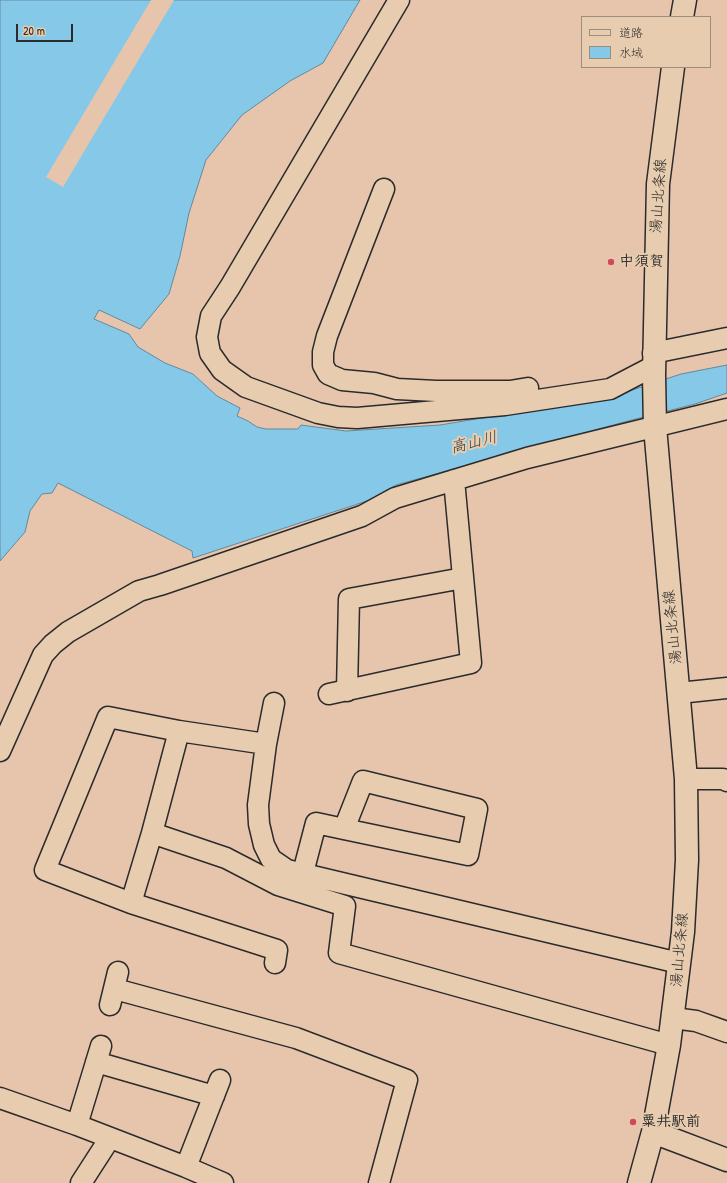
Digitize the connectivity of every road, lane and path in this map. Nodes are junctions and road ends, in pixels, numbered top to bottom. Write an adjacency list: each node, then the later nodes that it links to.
1 (399, 0): 7 (street)
2 (685, 0): 3 (main road)
3 (682, 16)
4 (672, 68): 7 (main road, 湯山北条線)
5 (384, 189): 7 (street)
6 (727, 338): 7 (street)
7 (654, 365): 9 (main road, 湯山北条線)
8 (727, 409): 9 (street)
9 (655, 422): 10 (street); 13 (main road, 湯山北条線)
10 (454, 480): 11 (street); 17 (street)
11 (463, 578): 11 (street)
12 (727, 688): 13 (street)
13 (679, 693): 18 (main road, 湯山北条線)
14 (274, 703): 16 (street)
15 (179, 731): 16 (street); 21 (street); 23 (street)
16 (266, 744): 22 (street)
17 (0, 752)
18 (686, 779): 19 (street); 25 (main road, 湯山北条線)
19 (727, 780)
20 (344, 829): 20 (street); 22 (street)
21 (152, 833): 22 (street); 23 (street)
22 (300, 883): 25 (street); 29 (street)
23 (130, 902): 24 (street)
24 (275, 963)
25 (679, 963): 27 (main road, 湯山北条線)
26 (114, 989): 38 (street)
27 (673, 1018): 28 (street); 29 (main road, 湯山北条線)
28 (727, 1032)
29 (669, 1045): 32 (main road, 湯山北条線)
30 (0, 1098): 31 (street)
31 (77, 1125): 33 (street); 35 (street)
32 (653, 1132): 34 (main road); 39 (main road, 湯山北条線)
33 (110, 1138): 35 (street); 36 (street)
34 (727, 1160)
35 (186, 1167): 37 (street)
36 (81, 1183)
37 (223, 1183)
38 (379, 1183)
39 (639, 1183)

